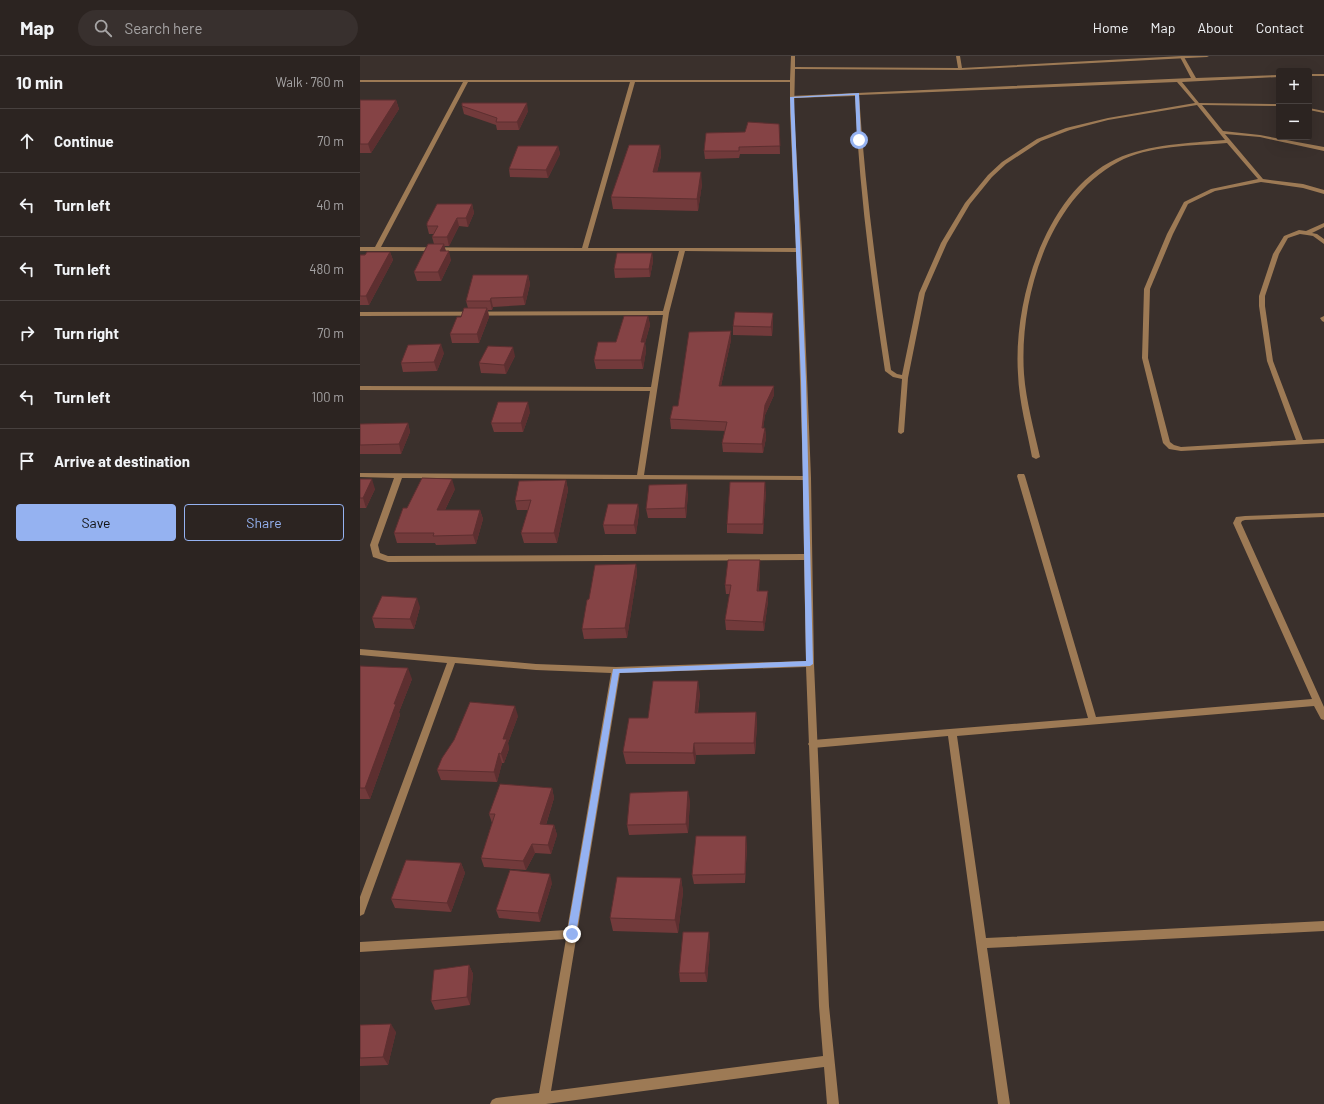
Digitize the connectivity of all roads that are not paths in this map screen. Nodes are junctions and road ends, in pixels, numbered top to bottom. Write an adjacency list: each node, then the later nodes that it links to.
1 (793, 56): 5 (street)
2 (958, 56): 6 (street)
3 (1207, 56): 4 (street)
4 (1182, 57): 6 (street); 10 (street)
5 (793, 68): 6 (street); 15 (street)
6 (960, 69)
7 (1312, 75): 8 (street)
8 (1324, 75)
9 (1276, 76): 10 (street)
10 (1194, 79): 12 (street)
11 (467, 80): 13 (street); 14 (street); 31 (street)
12 (1178, 80): 16 (street); 18 (street)
13 (360, 81)
14 (633, 81): 15 (street); 32 (street)
15 (792, 81): 17 (street)
16 (857, 94): 17 (street); 37 (street)
17 (792, 97): 34 (street)
18 (1197, 104): 19 (street); 22 (street); 37 (street)
19 (1276, 105)
20 (1312, 110): 21 (street)
21 (1324, 112)
22 (1221, 132): 23 (street); 24 (street)
23 (1229, 141): 25 (street); 43 (street)
24 (1324, 149)
25 (1261, 180): 26 (street); 42 (street)
26 (1324, 192)
27 (1324, 225): 28 (street)
28 (1307, 233): 29 (street); 42 (street)
29 (1324, 242)
30 (360, 249): 31 (street)
31 (376, 249): 32 (street)
32 (585, 250): 33 (street)
33 (682, 250): 34 (street); 35 (street)
34 (799, 250): 48 (street)
35 (666, 313): 36 (street); 39 (street)
36 (360, 314)
37 (905, 378): 40 (street)
38 (360, 388): 39 (street)
39 (654, 389): 47 (street)
40 (901, 432)
41 (1324, 441): 42 (street)
42 (1300, 442)
43 (1036, 457)
44 (360, 474): 45 (street)
45 (399, 475): 47 (street); 50 (street)
46 (1021, 476): 57 (street)
47 (640, 477): 48 (street)
48 (807, 478): 50 (street)
49 (1324, 515): 55 (street)
50 (808, 557): 53 (street)
51 (360, 652): 52 (street)
52 (452, 660): 54 (street); 60 (street)
53 (810, 664): 54 (street); 59 (street)
54 (616, 670): 62 (street)
55 (1316, 702): 56 (street); 57 (street)
56 (1324, 717)
57 (1092, 720): 58 (street)
58 (952, 732): 59 (street); 63 (street)
59 (813, 744): 65 (street)
60 (360, 911)
61 (1324, 926): 63 (street)
62 (572, 934): 64 (street); 66 (street)
63 (982, 943): 69 (street)
64 (360, 947)
65 (829, 1061): 66 (street); 68 (street)
66 (544, 1099): 67 (street)
67 (496, 1104)
68 (833, 1104)
69 (1004, 1104)

